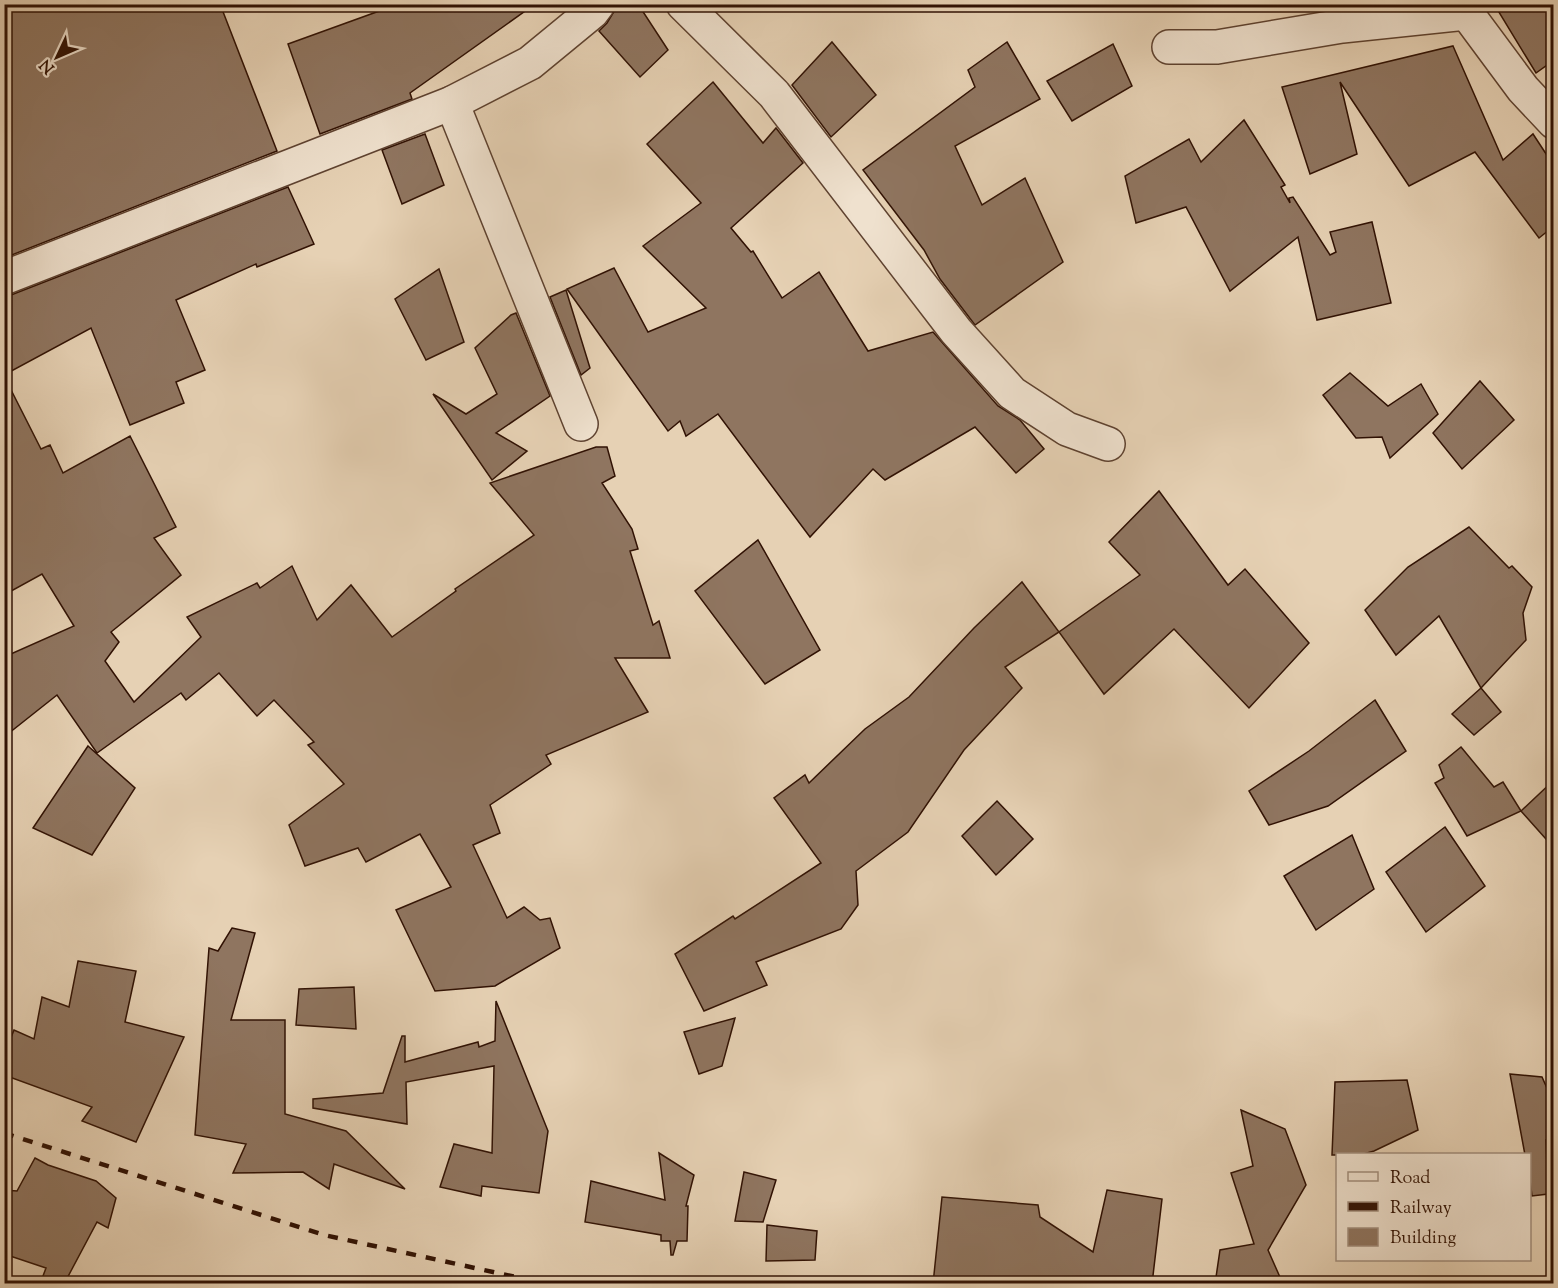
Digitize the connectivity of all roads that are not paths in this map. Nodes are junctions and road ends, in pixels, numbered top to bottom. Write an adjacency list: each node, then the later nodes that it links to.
1 (598, 4): 5 (street)
2 (682, 4): 9 (street)
3 (1463, 9): 4 (street); 6 (street)
4 (1169, 47)
5 (452, 103): 7 (street); 8 (street)
6 (1554, 122)
7 (4, 278)
8 (581, 424)
9 (1108, 444)

